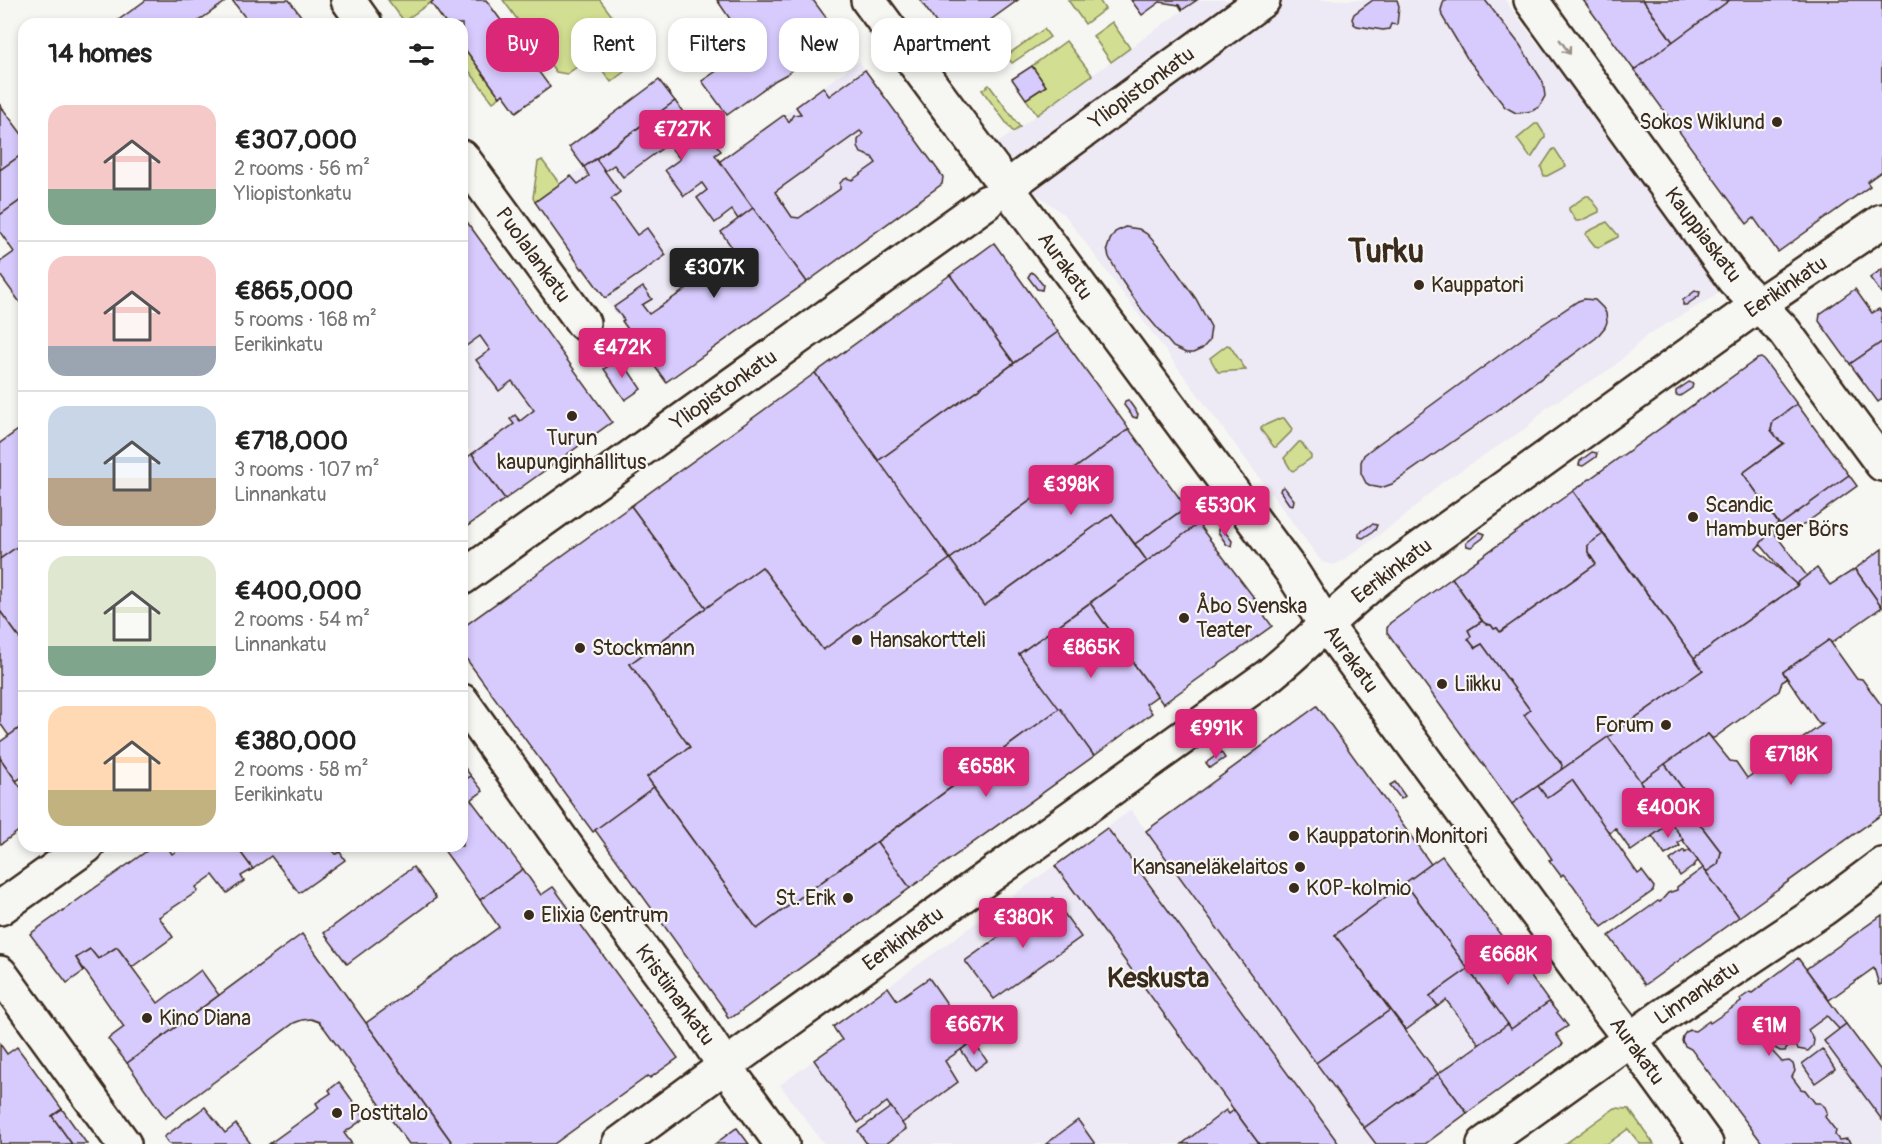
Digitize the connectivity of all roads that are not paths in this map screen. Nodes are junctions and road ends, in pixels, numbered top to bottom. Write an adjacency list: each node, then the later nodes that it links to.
1 (348, 0): 5 (street)
2 (868, 0): 14 (street, Aurakatu)
3 (1263, 0): 7 (street, Yliopistonkatu)
4 (1531, 0): 10 (street, Kauppiaskatu, one-way to 10)
5 (361, 18)
6 (468, 165): 11 (street, Puolalankatu)
7 (1022, 176)
8 (987, 202): 13 (street, Yliopistonkatu)
9 (1882, 221): 10 (street, Eerikinkatu)
10 (1758, 305): 12 (street, Kauppiaskatu); 14 (street, Eerikinkatu)
11 (583, 323)
12 (1882, 464)
13 (468, 574)
14 (1326, 625): 20 (street, Aurakatu); 21 (street, Eerikinkatu)
15 (468, 709): 21 (street, Kristiinankatu)
16 (79, 852): 18 (street)
17 (1882, 865): 20 (street, Linnankatu)
18 (0, 908)
19 (0, 973): 22 (street)
20 (1630, 1039): 25 (street, Linnankatu); 26 (street, Aurakatu)
21 (725, 1066): 23 (street, Eerikinkatu); 24 (street, Kristiinankatu)
22 (124, 1144)
23 (620, 1144)
24 (782, 1144)
25 (1484, 1144)
26 (1706, 1144)

